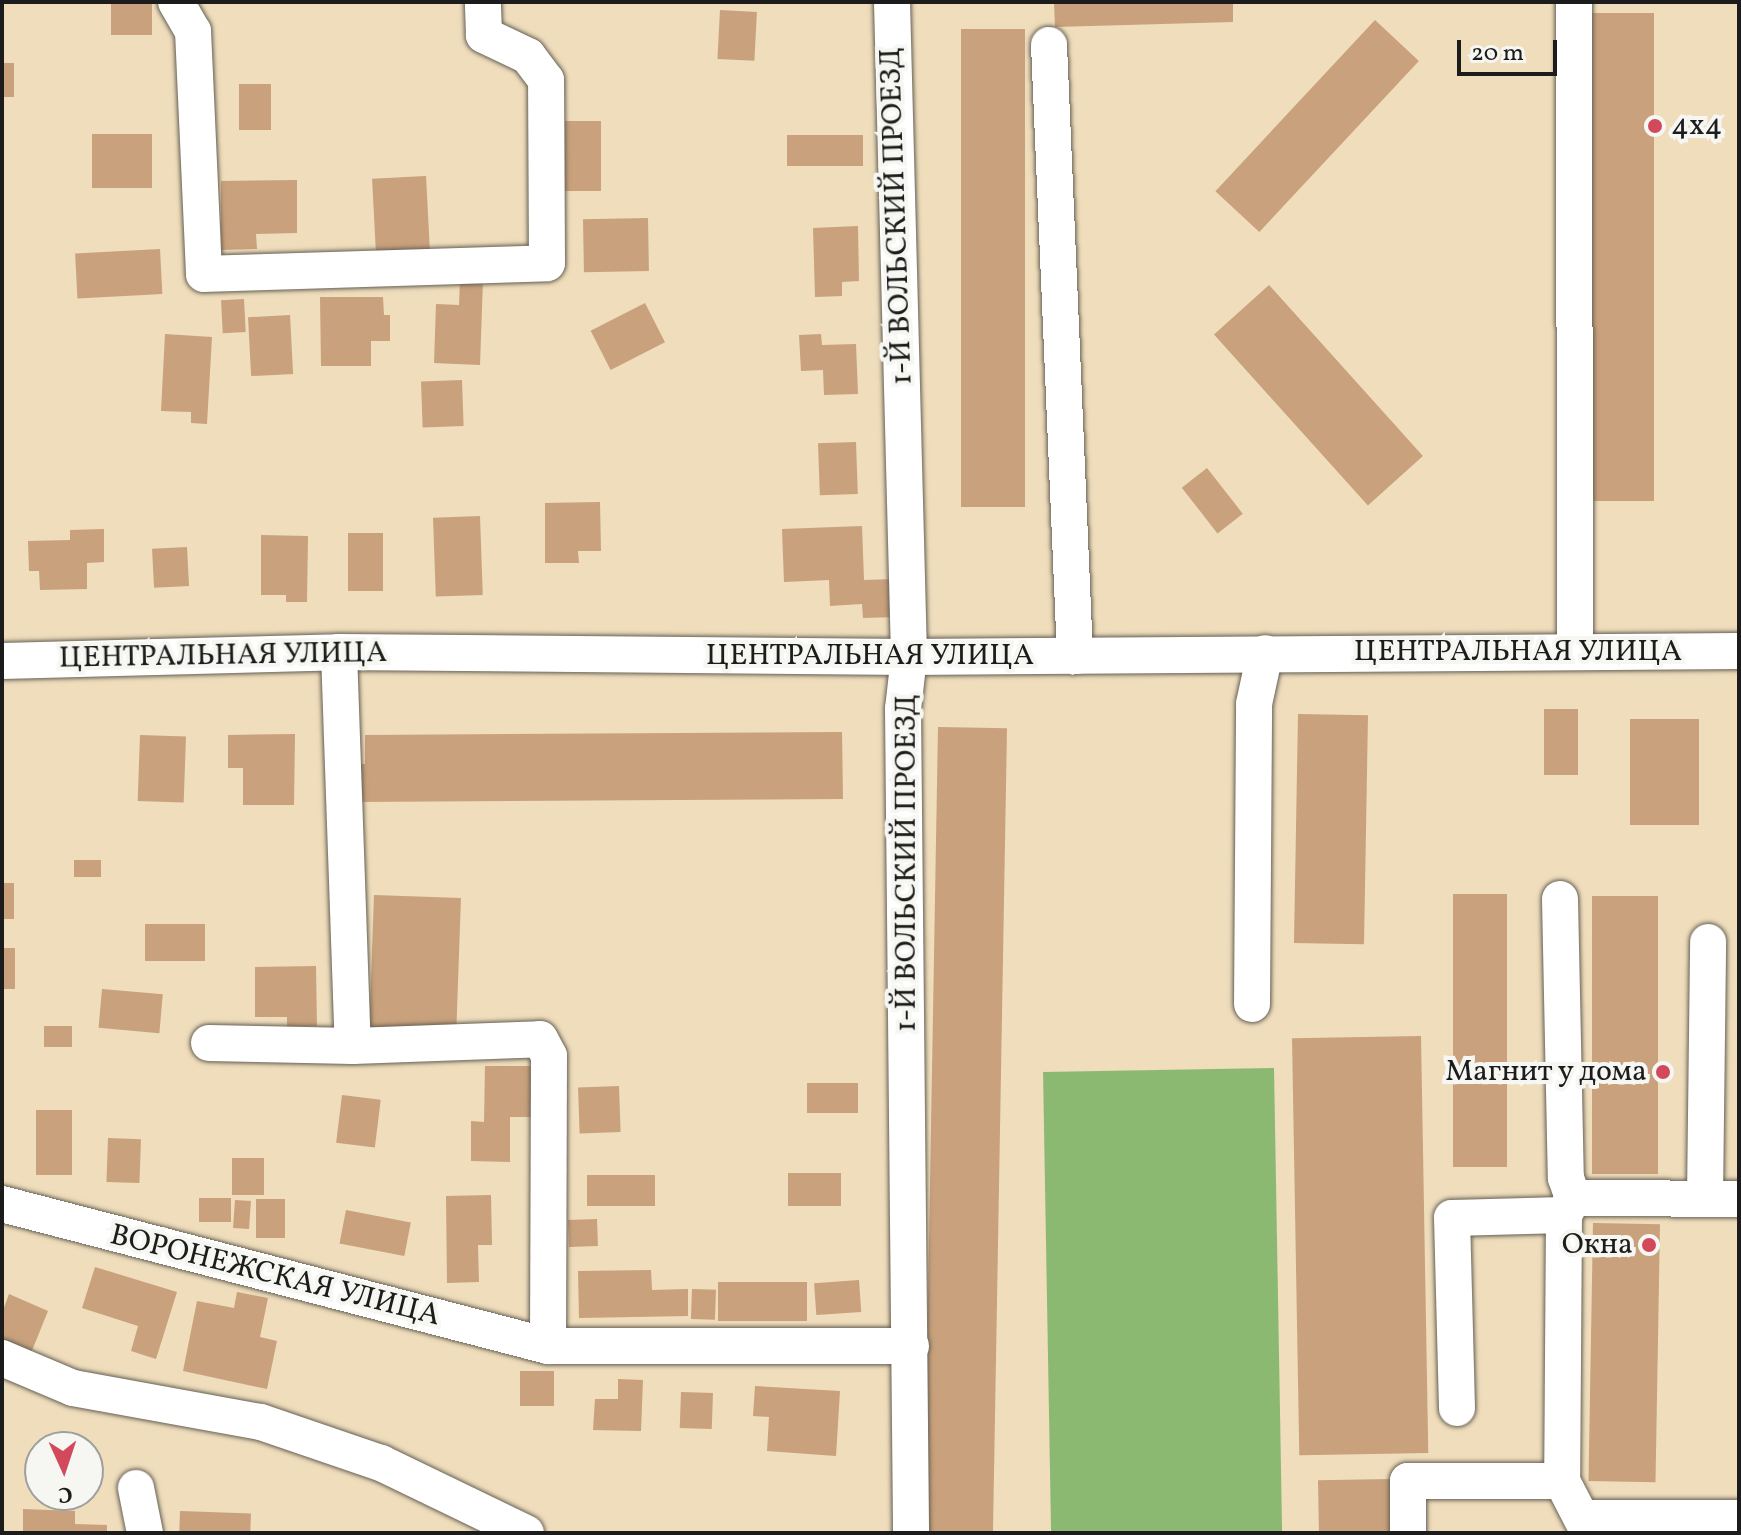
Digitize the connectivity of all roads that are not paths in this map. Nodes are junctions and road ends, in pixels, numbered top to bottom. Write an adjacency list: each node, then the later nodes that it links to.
1 (176, 2): 2 (street)
2 (483, 2)
3 (892, 2): 11 (street, 1-Й ВОЛЬСКИЙ ПРОЕЗД)
4 (1574, 2): 8 (street)
5 (1049, 45): 10 (street)
6 (1739, 651): 8 (street, ЦЕНТРАЛЬНАЯ УЛИЦА)
7 (339, 652): 11 (street, ЦЕНТРАЛЬНАЯ УЛИЦА); 12 (street, ЦЕНТРАЛЬНАЯ УЛИЦА); 18 (street)
8 (1575, 652): 9 (street, ЦЕНТРАЛЬНАЯ УЛИЦА)
9 (1265, 653): 10 (street, ЦЕНТРАЛЬНАЯ УЛИЦА); 16 (street)
10 (1075, 656): 11 (street, ЦЕНТРАЛЬНАЯ УЛИЦА)
11 (909, 657): 23 (street, 1-Й ВОЛЬСКИЙ ПРОЕЗД)
12 (2, 661)
13 (1560, 899): 21 (street)
14 (1708, 942): 15 (street)
15 (1723, 981): 19 (street)
16 (1252, 1004)
17 (209, 1043): 18 (street)
18 (353, 1046): 22 (street)
19 (1722, 1198): 21 (street)
20 (2, 1204): 22 (street, ВОРОНЕЖСКАЯ УЛИЦА)
21 (1568, 1207): 25 (street); 26 (street)
22 (548, 1346): 23 (street, ВОРОНЕЖСКАЯ УЛИЦА)
23 (911, 1346): 32 (street, 1-Й ВОЛЬСКИЙ ПРОЕЗД)
24 (2, 1358): 31 (street)
25 (1457, 1408)
26 (1562, 1481): 29 (street); 33 (street)
27 (136, 1488): 30 (street)
28 (1739, 1518): 29 (street)
29 (1586, 1525)
30 (145, 1533)
31 (526, 1533)
32 (911, 1533)
33 (1408, 1533)

